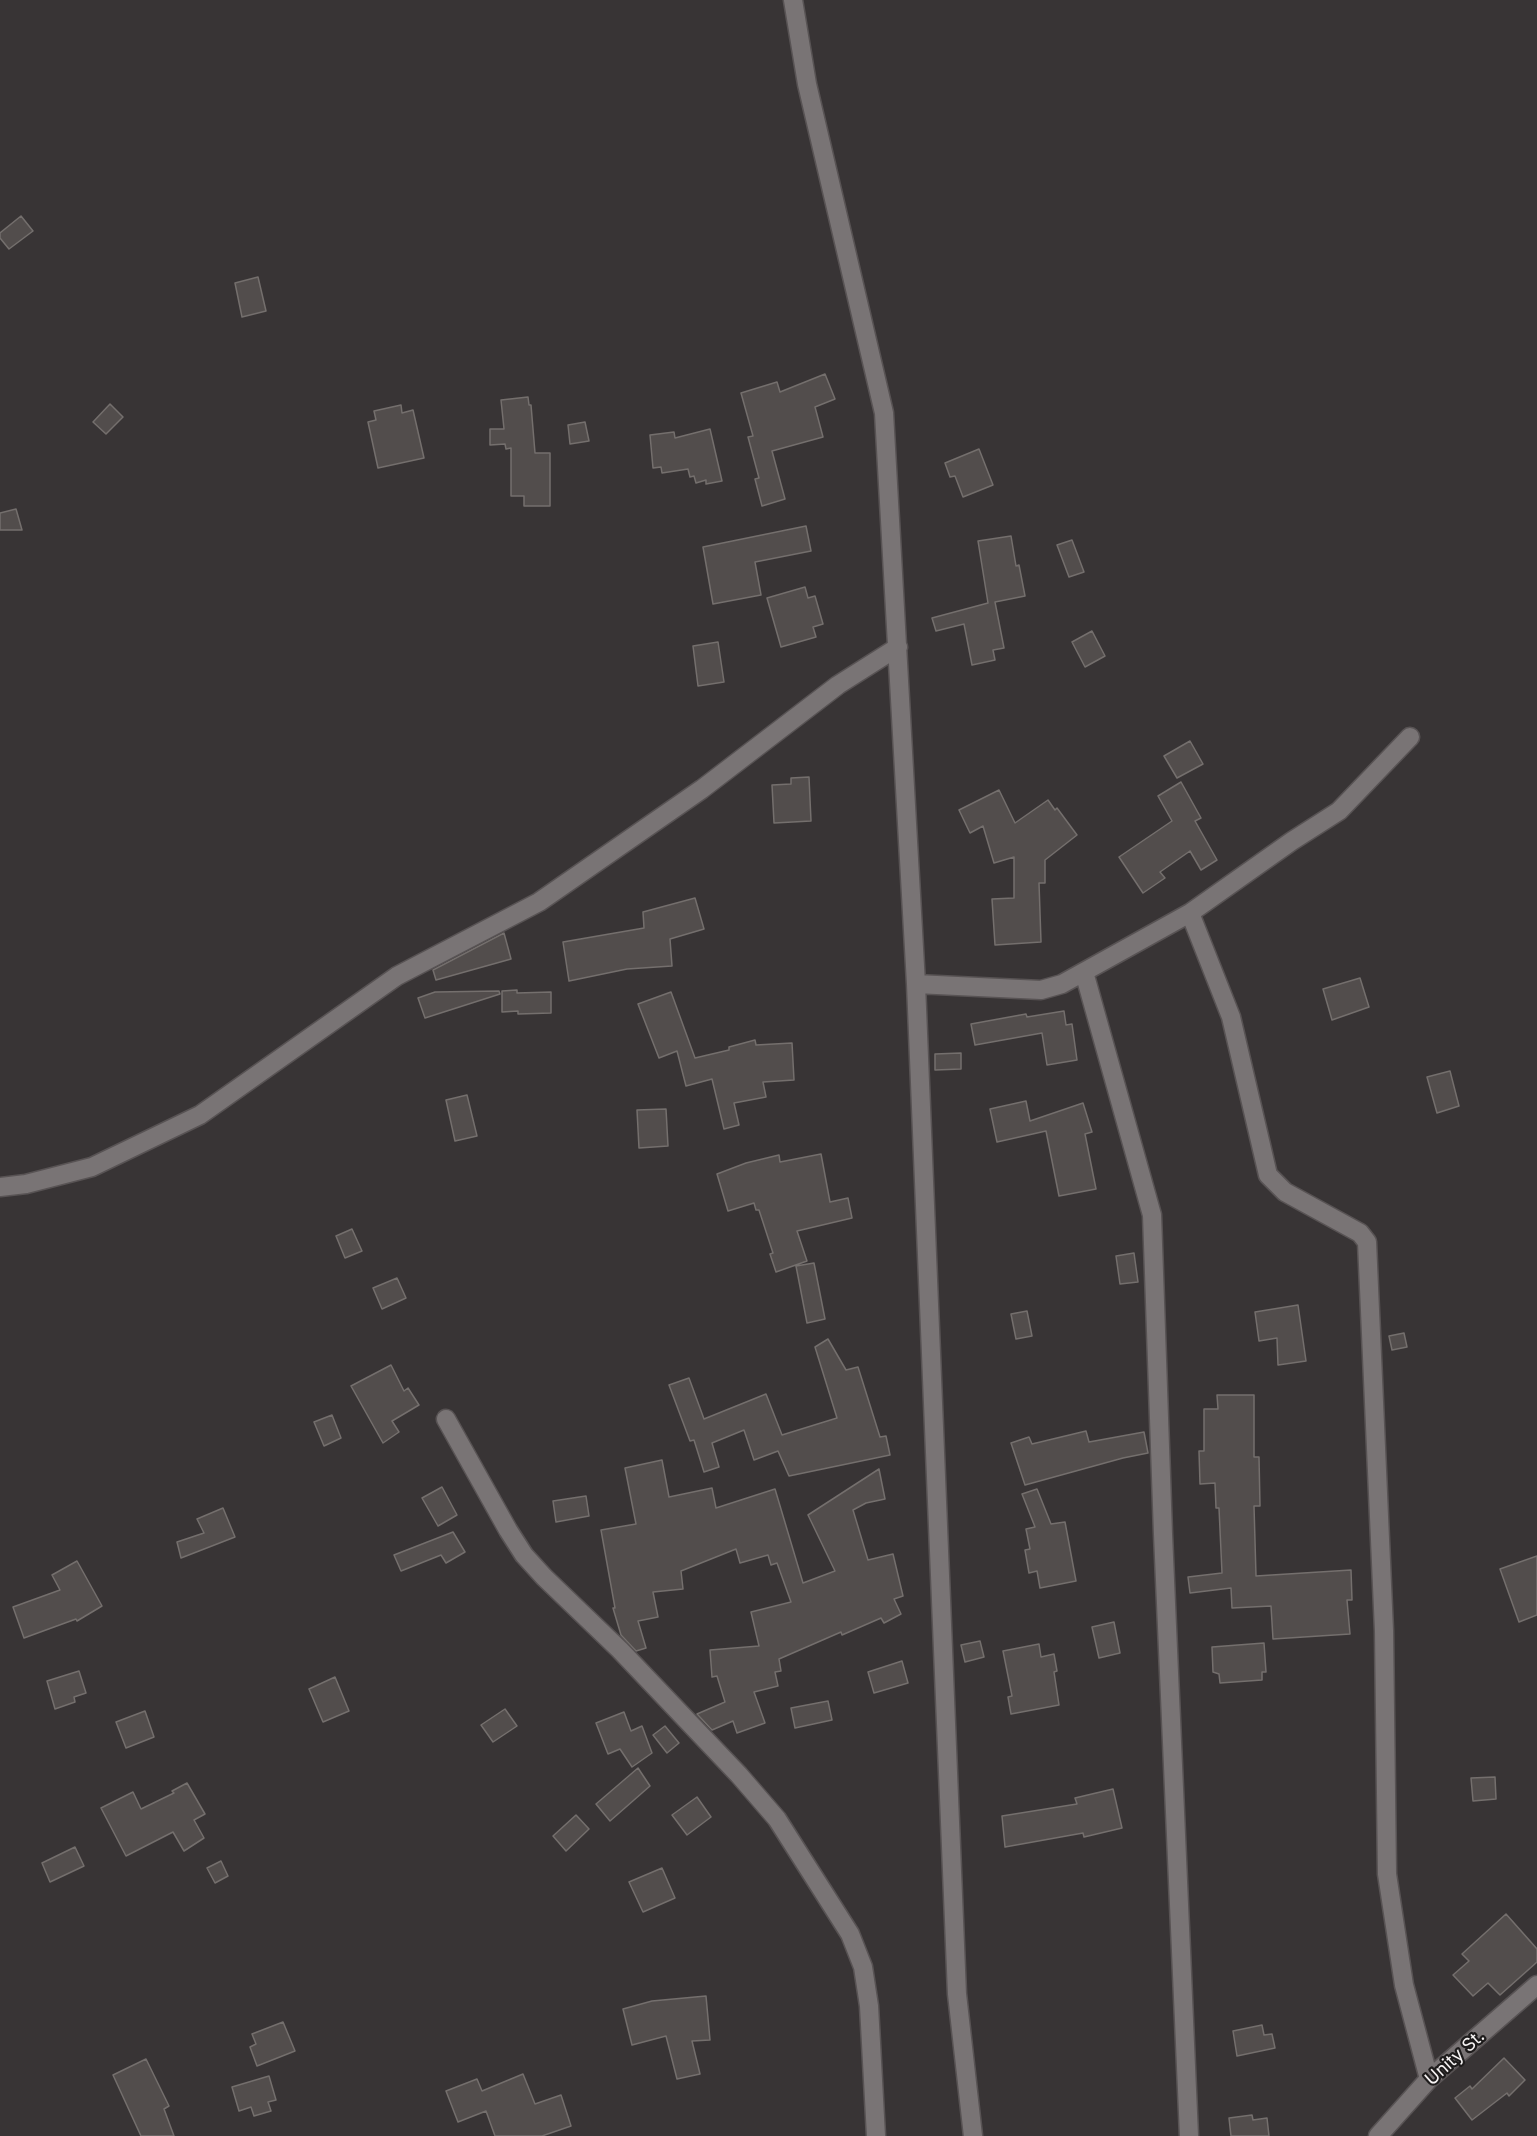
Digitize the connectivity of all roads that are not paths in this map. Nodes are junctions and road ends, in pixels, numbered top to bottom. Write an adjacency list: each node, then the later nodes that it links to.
1 (793, 0): 2 (street)
2 (898, 647): 6 (street); 7 (street)
3 (1410, 737): 4 (street)
4 (1190, 913): 5 (street); 10 (street)
5 (1084, 972): 6 (street); 13 (street)
6 (916, 984): 12 (street)
7 (0, 1187)
8 (446, 1419): 11 (street)
9 (1537, 1985): 10 (street, Unity St.)
10 (1429, 2079): 14 (street, Unity St.)
11 (876, 2136)
12 (973, 2136)
13 (1189, 2136)
14 (1378, 2136)

